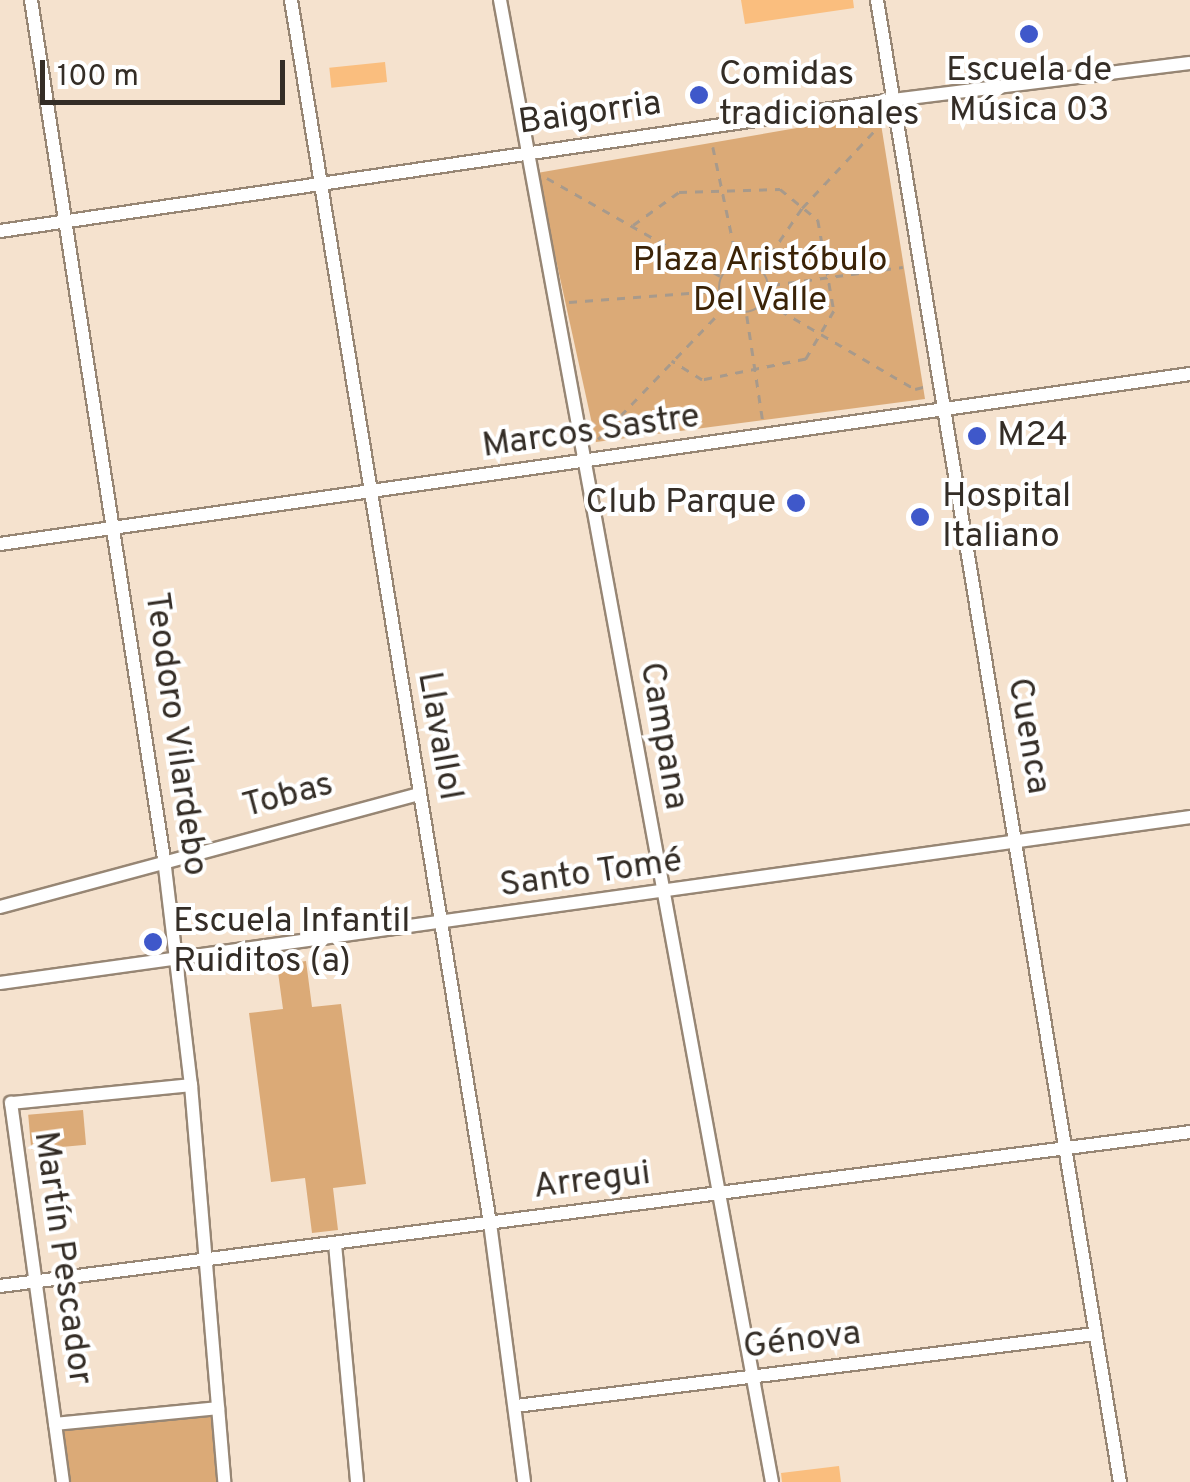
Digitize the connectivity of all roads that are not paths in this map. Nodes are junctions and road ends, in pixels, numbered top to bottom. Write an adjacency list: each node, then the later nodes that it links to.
1 (32, 0): 9 (street, Teodoro Vilardebo)
2 (291, 0): 8 (street, Llavallol)
3 (500, 0): 7 (street, Campana)
4 (877, 0): 6 (street, Cuenca)
5 (1190, 63): 6 (street, Baigorria)
6 (894, 100): 7 (street, Baigorria); 12 (street, Cuenca)
7 (526, 154): 8 (street, Baigorria); 13 (street, Campana)
8 (320, 185): 9 (street, Baigorria); 14 (street, Llavallol)
9 (64, 222): 10 (street, Baigorria); 15 (street, Teodoro Vilardebo)
10 (0, 232)
11 (1190, 374): 12 (street, Marcos Sastre)
12 (942, 410): 13 (street, Marcos Sastre); 19 (street, Cuenca)
13 (584, 465): 14 (street, Marcos Sastre); 21 (street, Campana)
14 (367, 492): 15 (street, Marcos Sastre); 17 (street, Llavallol)
15 (114, 529): 16 (street, Marcos Sastre); 20 (street, Teodoro Vilardebo)
16 (0, 544)
17 (418, 794): 20 (street, Tobas); 23 (street, Llavallol)
18 (1190, 817): 19 (street, Santo Tomé)
19 (1016, 844): 21 (street, Santo Tomé); 28 (street, Cuenca)
20 (164, 859): 22 (street, Tobas); 24 (street, Teodoro Vilardebo)
21 (660, 894): 23 (street, Santo Tomé); 29 (street, Campana)
22 (0, 907)
23 (442, 924): 24 (street, Santo Tomé); 30 (street, Llavallol)
24 (177, 962): 25 (street, Santo Tomé); 26 (street, Teodoro Vilardebo)
25 (0, 983)
26 (191, 1085): 32 (street, Teodoro Vilardebo); 33 (street, Martín Pescador)
27 (1190, 1132): 28 (street, Arregui)
28 (1063, 1146): 29 (street, Arregui); 35 (street, Cuenca)
29 (720, 1196): 30 (street, Arregui); 36 (street, Campana)
30 (490, 1223): 31 (street, Arregui); 37 (street, Llavallol)
31 (334, 1244): 32 (street, Arregui); 42 (street)
32 (204, 1260): 33 (street, Arregui); 38 (street, Teodoro Vilardebo)
33 (33, 1282): 34 (street, Arregui); 39 (street, Martín Pescador)
34 (0, 1286)
35 (1094, 1334): 36 (street, Génova); 45 (street, Cuenca)
36 (752, 1377): 37 (street, Génova); 44 (street, Campana)
37 (516, 1406): 43 (street, Llavallol)
38 (218, 1408): 39 (street); 41 (street, Teodoro Vilardebo)
39 (55, 1424): 40 (street, Martín Pescador)
40 (63, 1482)
41 (224, 1482)
42 (357, 1482)
43 (524, 1482)
44 (772, 1482)
45 (1120, 1482)

